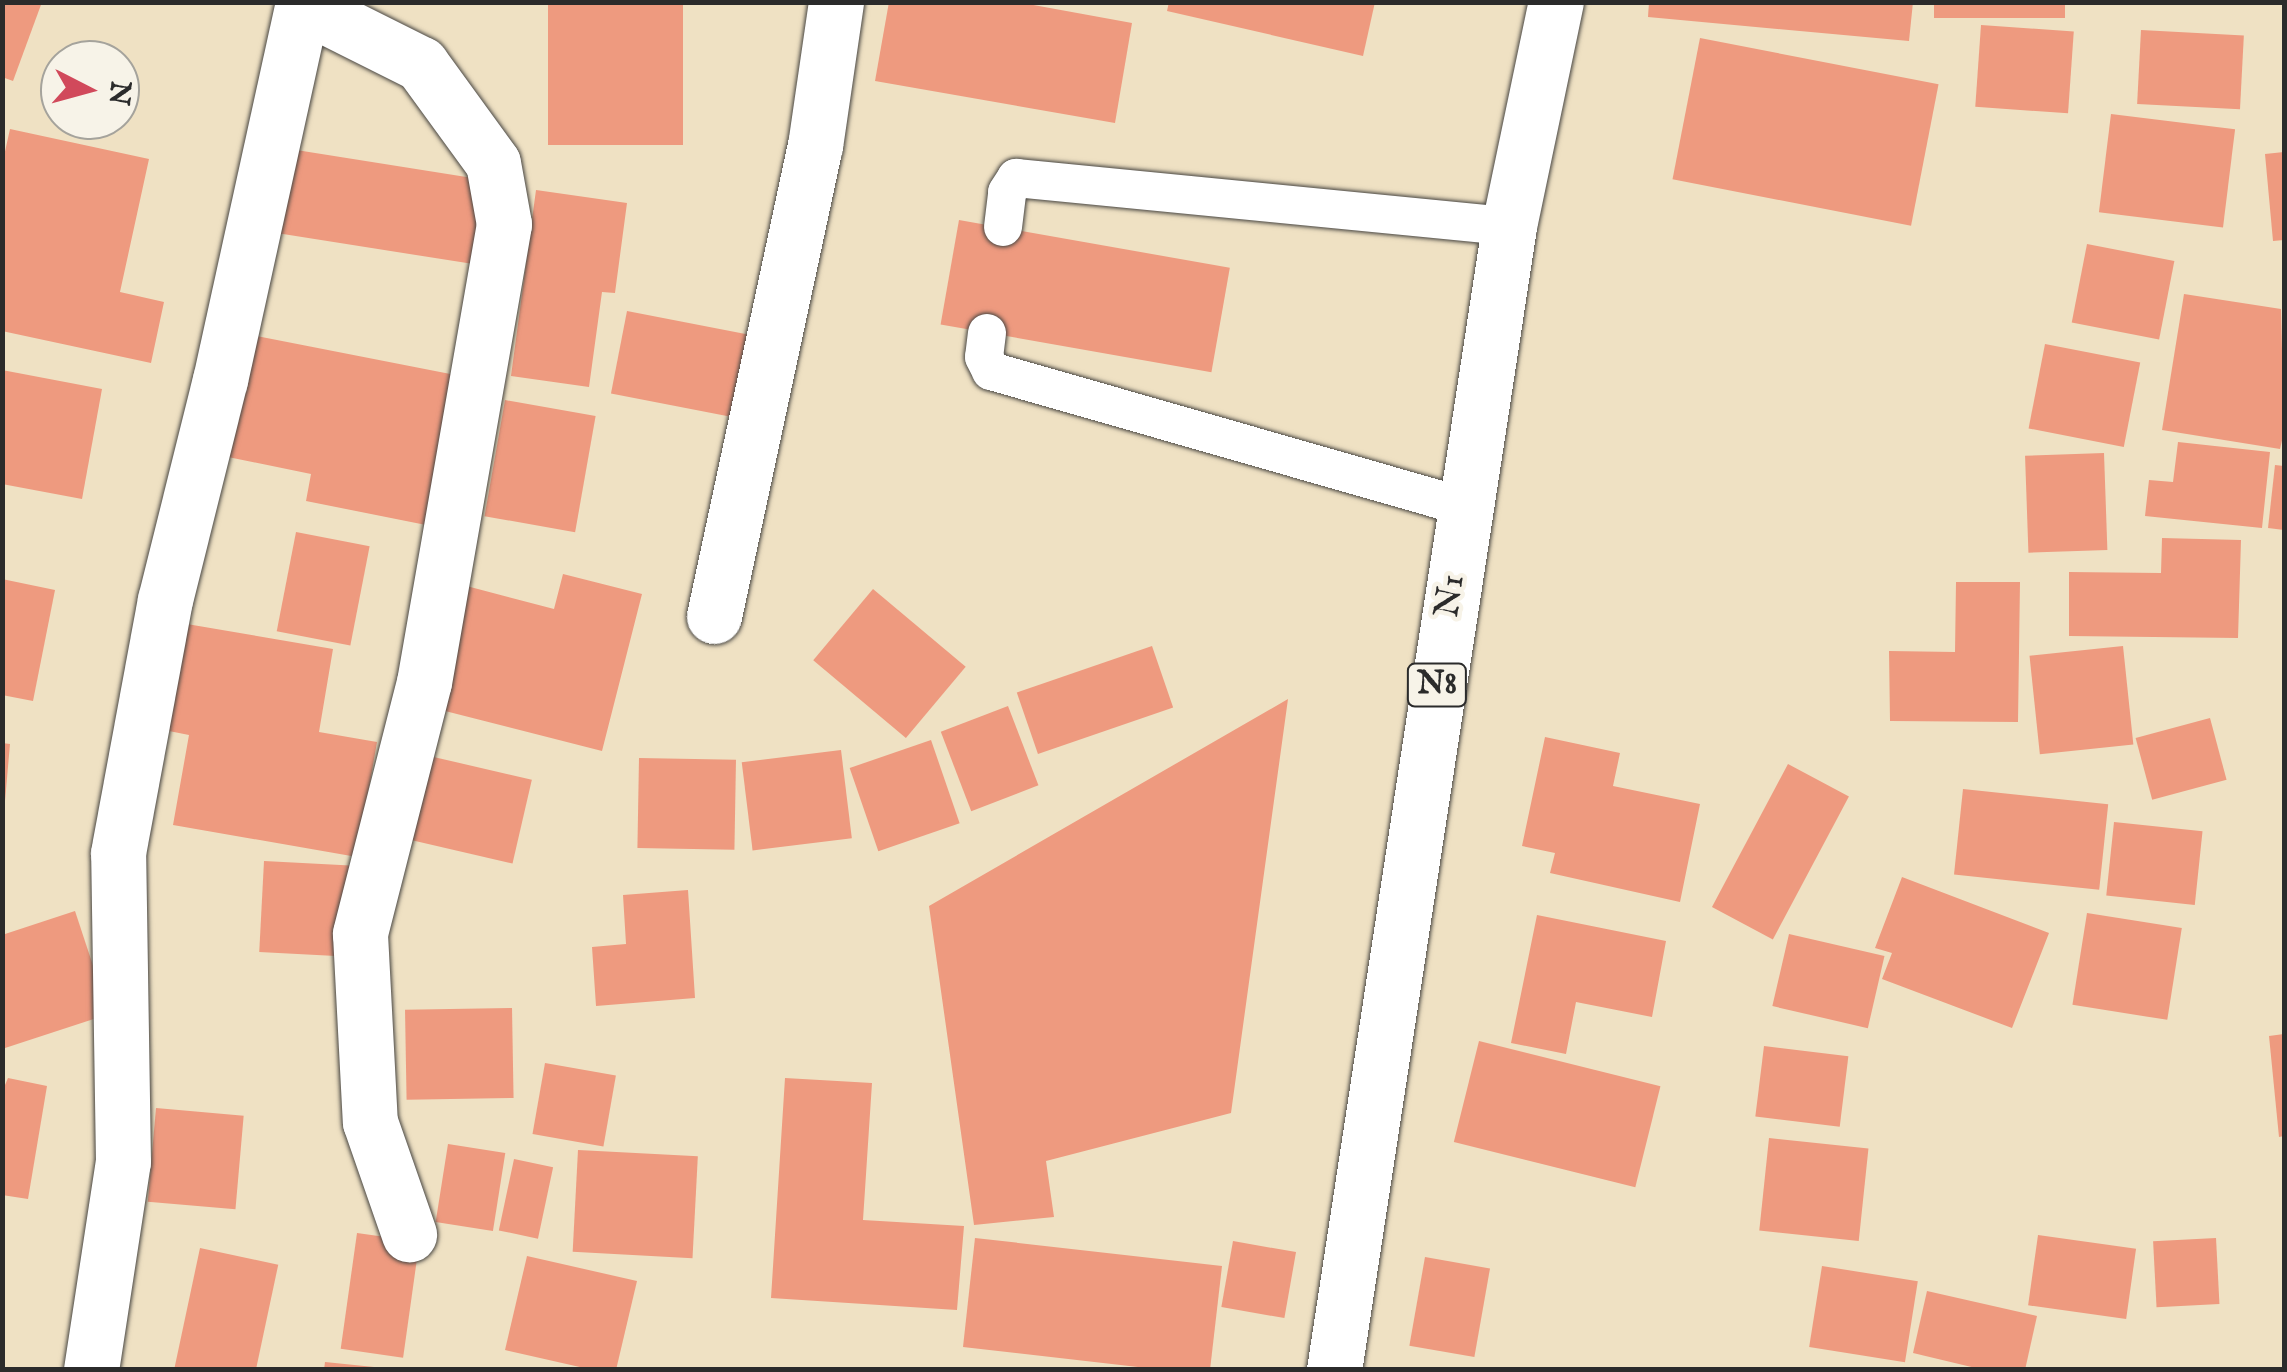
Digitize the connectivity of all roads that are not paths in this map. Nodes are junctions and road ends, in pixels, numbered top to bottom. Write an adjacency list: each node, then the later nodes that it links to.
1 (836, 2): 8 (main road)
2 (1556, 2): 4 (main road, N1 / N8)
3 (303, 4): 9 (main road); 10 (main road)
4 (1509, 226): 5 (lane); 7 (main road, N1 / N8)
5 (1003, 227)
6 (987, 333): 7 (lane)
7 (1464, 507): 11 (main road, N1 / N8)
8 (714, 616)
9 (410, 1234)
10 (91, 1370)
11 (1334, 1370)

